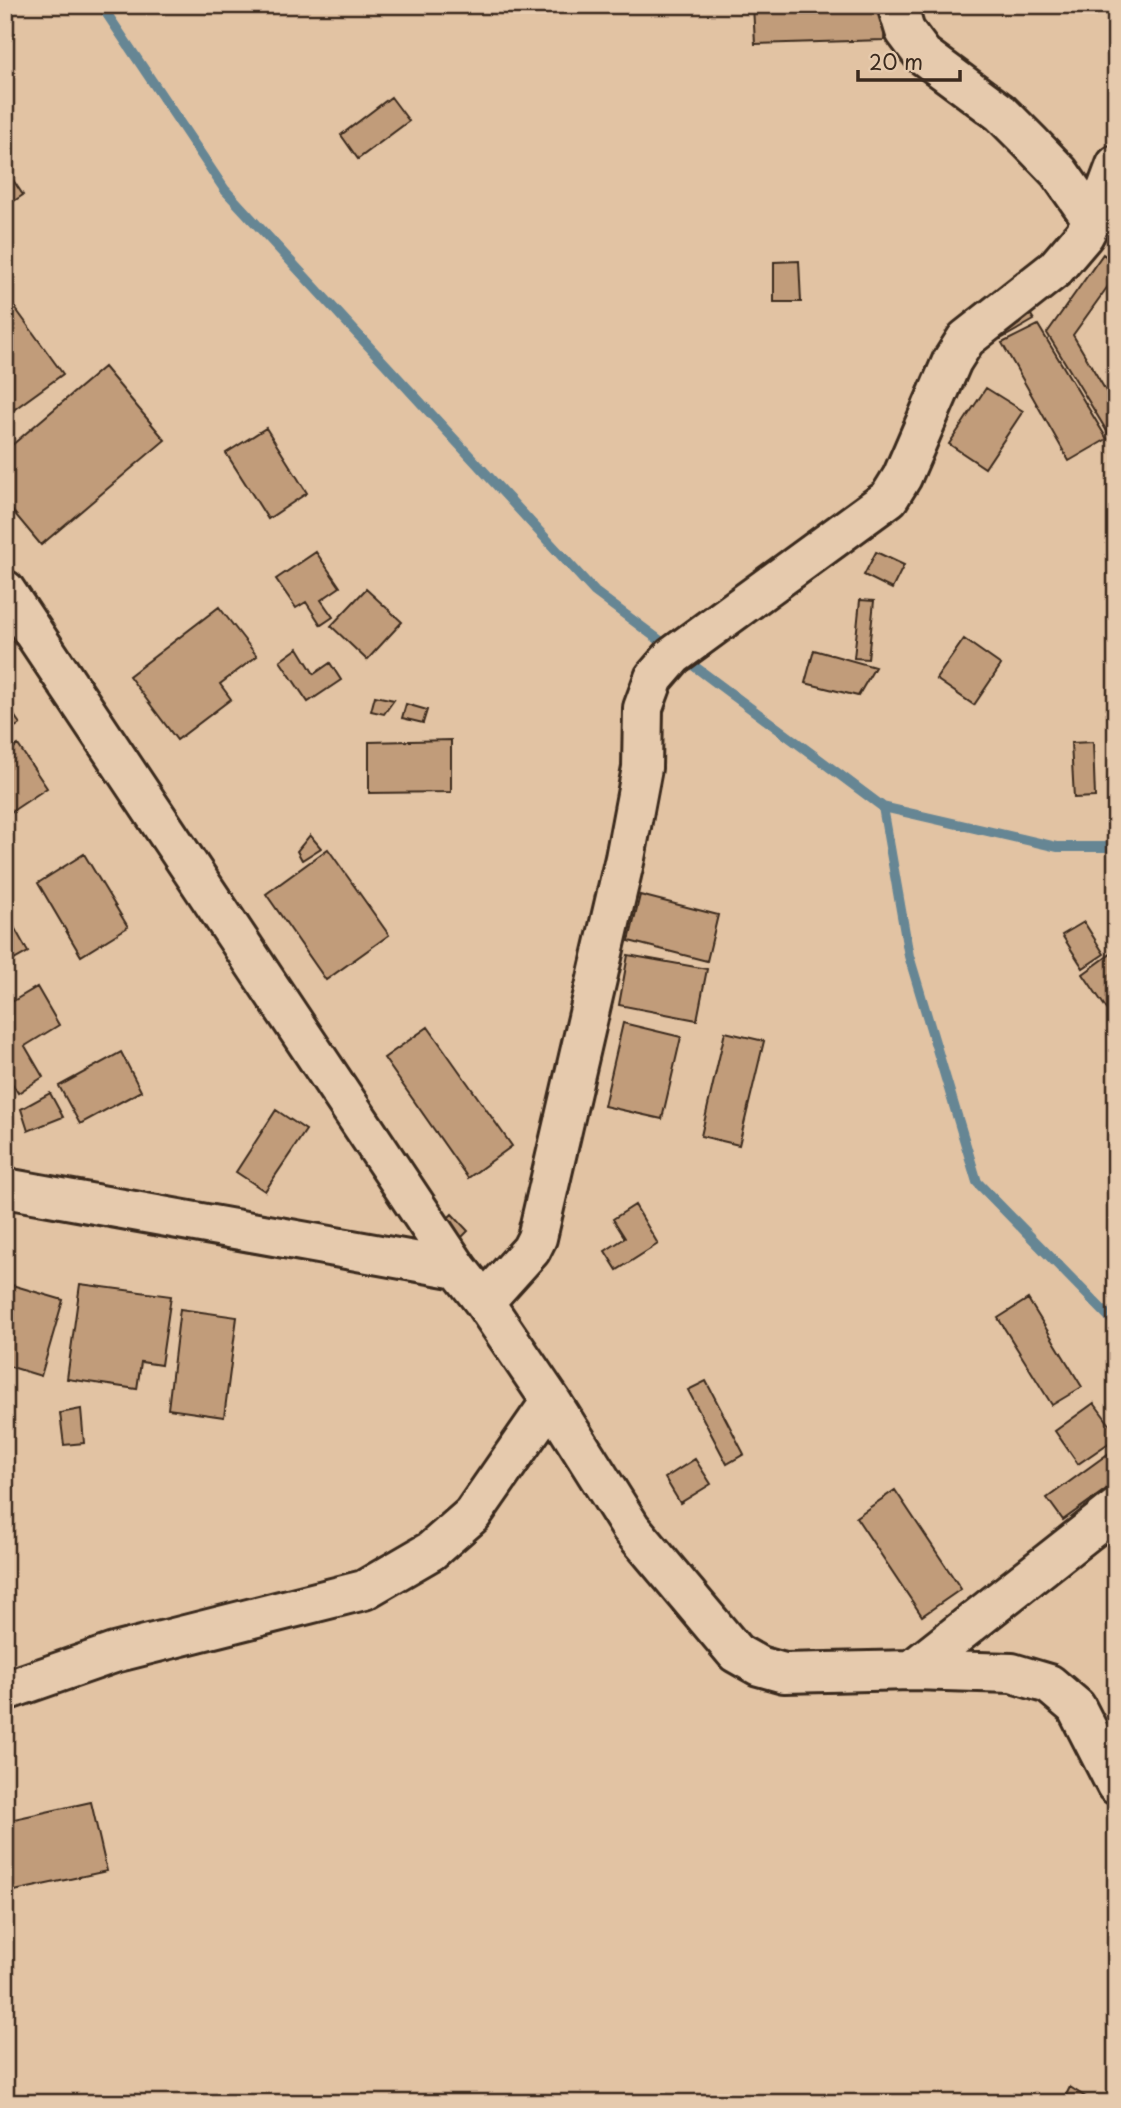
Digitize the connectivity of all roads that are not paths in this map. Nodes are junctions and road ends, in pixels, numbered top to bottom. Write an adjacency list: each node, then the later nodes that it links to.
1 (897, 5): 3 (street)
2 (1116, 165): 3 (street)
3 (1092, 219): 7 (street)
4 (5, 590): 6 (street)
5 (5, 1186): 6 (street)
6 (458, 1269): 7 (street)
7 (484, 1302): 8 (street)
8 (551, 1401): 10 (street); 11 (street)
9 (1116, 1509): 10 (street)
10 (912, 1670): 12 (street)
11 (5, 1691)
12 (1116, 1785)

